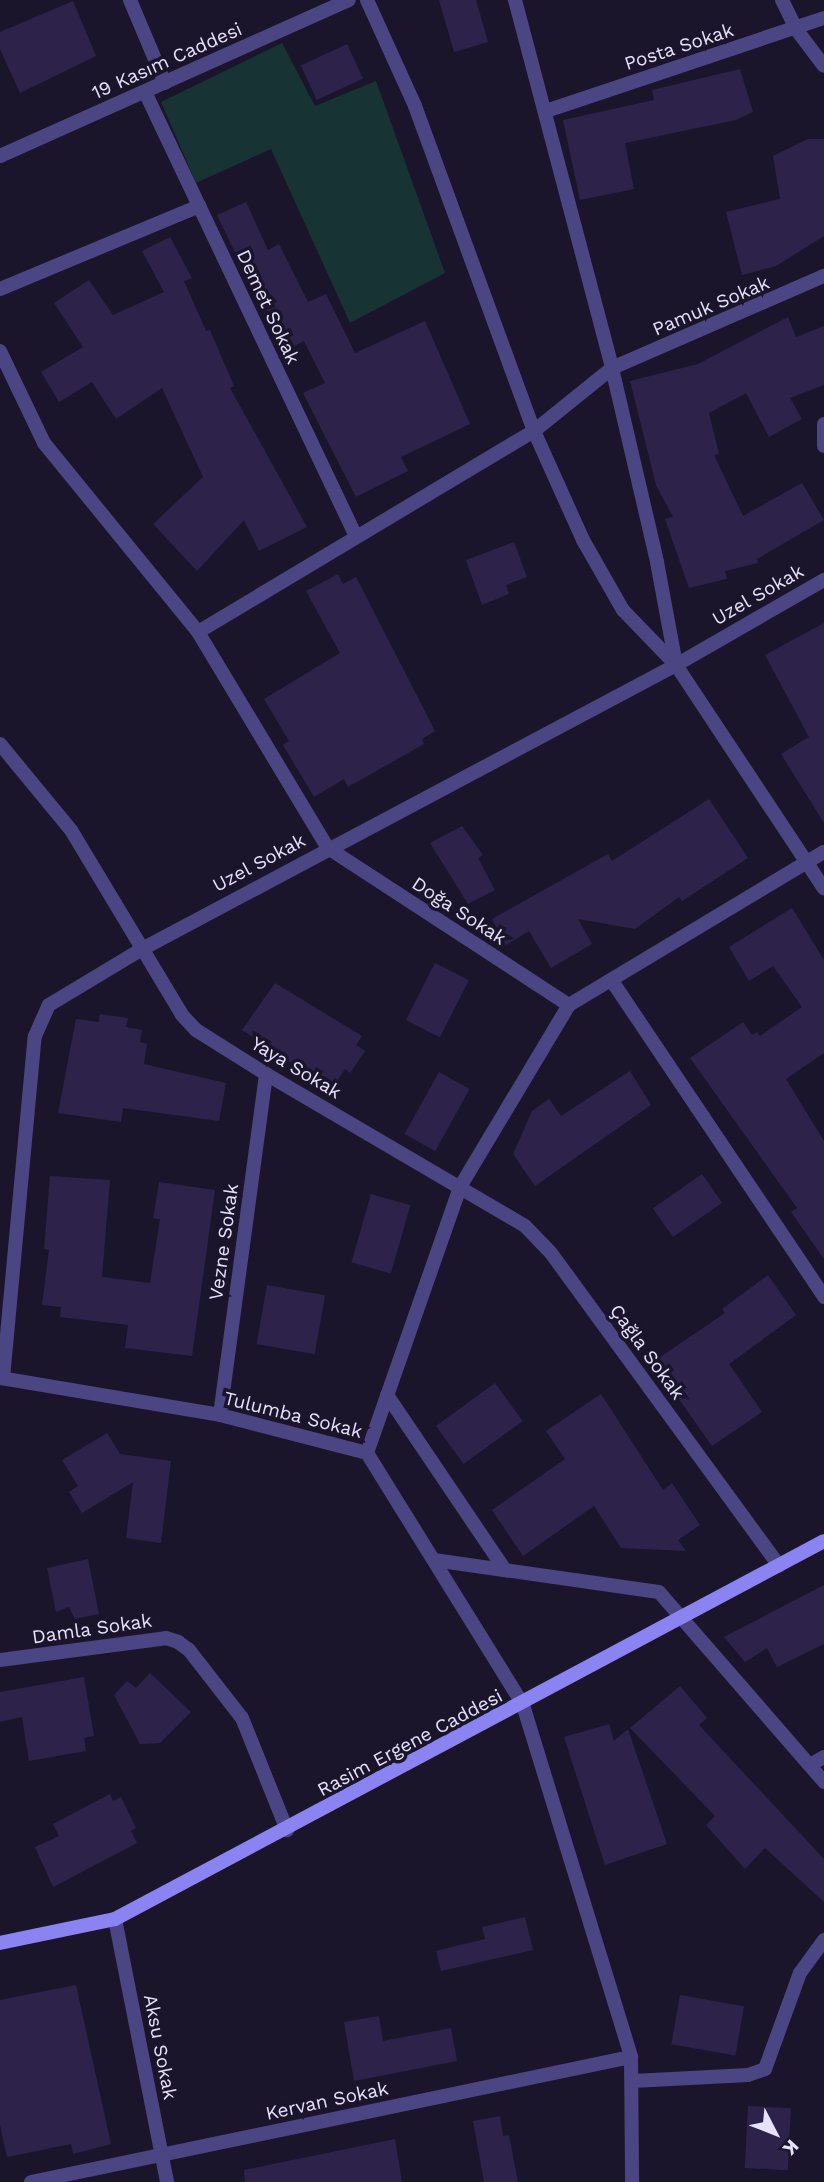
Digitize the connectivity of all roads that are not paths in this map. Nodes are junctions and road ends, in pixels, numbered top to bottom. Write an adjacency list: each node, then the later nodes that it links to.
1 (130, 0): 9 (street)
2 (349, 0): 9 (street, 19 Kasım Caddesi)
3 (367, 0): 19 (street)
4 (515, 0): 11 (street)
5 (782, 0): 7 (street)
6 (824, 18): 7 (street, Posta Sokak)
7 (796, 29): 8 (street); 11 (street, Posta Sokak)
8 (824, 66)
9 (165, 83): 10 (street, 19 Kasım Caddesi)
10 (145, 92): 12 (street, 19 Kasım Caddesi); 13 (street, Demet Sokak)
11 (546, 111): 17 (street)
12 (0, 156)
13 (199, 206): 15 (street); 21 (street, Demet Sokak)
14 (824, 276): 17 (street, Pamuk Sokak)
15 (0, 289)
16 (0, 351): 23 (street)
17 (612, 368): 19 (street, Pamuk Sokak); 24 (street)
18 (824, 424): 20 (street)
19 (534, 431): 21 (street, Pamuk Sokak); 24 (street)
20 (824, 446)
21 (356, 537): 23 (street, Pamuk Sokak)
22 (824, 580): 24 (street, Uzel Sokak)
23 (198, 632): 26 (street)
24 (676, 665): 26 (street, Uzel Sokak); 28 (street)
25 (0, 744): 30 (street, Yaya Sokak)
26 (328, 848): 30 (street, Uzel Sokak); 32 (street, Doğa Sokak)
27 (824, 852): 28 (street)
28 (805, 863): 29 (street); 31 (street)
29 (824, 889)
30 (144, 948): 33 (street, Yaya Sokak); 36 (street, Uzel Sokak)
31 (612, 981): 32 (street); 37 (street)
32 (569, 1005): 34 (street)
33 (266, 1074): 34 (street, Yaya Sokak); 40 (street, Vezne Sokak)
34 (460, 1188): 39 (street); 44 (street, Çağla Sokak)
35 (0, 1255): 36 (street)
36 (16, 1256): 38 (street, Uzel Sokak)
37 (824, 1297)
38 (1, 1378): 40 (street, Tulumba Sokak)
39 (387, 1395): 41 (street); 45 (street)
40 (220, 1416): 41 (street, Tulumba Sokak)
41 (367, 1453): 43 (street, Tulumba Sokak)
42 (824, 1541): 44 (main road, Rasim Ergene Caddesi)
43 (434, 1560): 45 (street); 48 (street, Tulumba Sokak)
44 (779, 1566): 46 (main road, Rasim Ergene Caddesi)
45 (505, 1570): 46 (street)
46 (683, 1618): 48 (main road, Rasim Ergene Caddesi); 50 (street)
47 (0, 1660): 52 (street, Damla Sokak)
48 (523, 1705): 52 (main road, Rasim Ergene Caddesi); 56 (street, Tulumba Sokak)
49 (824, 1757): 50 (street)
50 (810, 1765): 51 (street)
51 (824, 1782)
52 (287, 1830): 53 (main road, Rasim Ergene Caddesi)
53 (115, 1919): 55 (main road, Rasim Ergene Caddesi); 58 (street, Aksu Sokak)
54 (824, 1940): 57 (street)
55 (0, 1943)
56 (631, 2057): 57 (street, Tulumba Sokak); 58 (street, Kervan Sokak)
57 (634, 2081): 61 (street, Tulumba Sokak)
58 (162, 2155): 59 (street, Kervan Sokak); 60 (street, Aksu Sokak)
59 (31, 2182)
60 (167, 2182)
61 (632, 2182)

